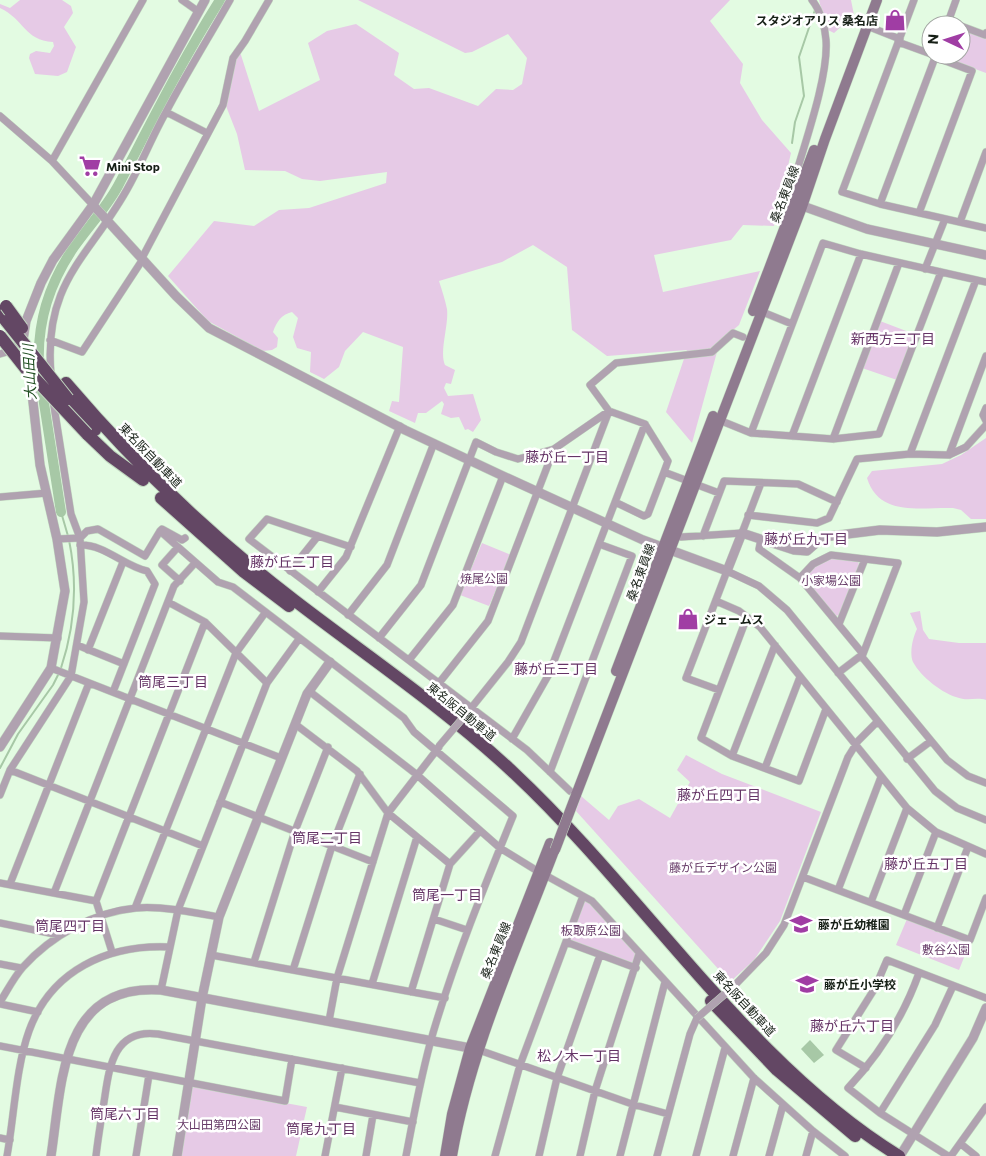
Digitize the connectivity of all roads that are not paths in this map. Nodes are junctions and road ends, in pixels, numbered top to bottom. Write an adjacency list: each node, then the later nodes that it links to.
1 (143, 0): 24 (street)
2 (182, 0): 11 (street)
3 (205, 0): 11 (street)
4 (230, 0): 20 (street)
5 (269, 0): 22 (street)
6 (812, 0): 26 (street)
7 (870, 0): 26 (main road, 桑名東員線)
8 (877, 0): 13 (main road)
9 (914, 0): 16 (street)
10 (956, 0): 12 (street)
11 (199, 12): 27 (street)
12 (950, 15)
13 (868, 26): 16 (street); 26 (main road)
14 (971, 30): 15 (street)
15 (986, 33)
16 (899, 40): 17 (street); 25 (street)
17 (921, 49)
18 (930, 65): 25 (street)
19 (958, 65): 28 (street)
20 (166, 112): 22 (street); 29 (street)
21 (0, 116): 24 (street)
22 (207, 133): 36 (street)
23 (986, 152): 31 (street)
24 (52, 161): 27 (street)
25 (880, 204): 28 (street)
26 (798, 205): 33 (street); 43 (main road, 桑名東員線); 46 (main road, 桑名東員線)
27 (94, 206): 29 (street); 47 (street)
28 (919, 213): 30 (street)
29 (106, 219): 36 (street); 48 (street)
30 (945, 219): 31 (street); 33 (street)
31 (960, 222): 32 (street)
32 (986, 228)
33 (934, 244): 35 (street); 38 (street)
34 (861, 254): 37 (street); 44 (street); 59 (street)
35 (986, 255)
36 (142, 258): 48 (street); 57 (street)
37 (899, 264): 38 (street); 60 (street)
38 (925, 269): 39 (street)
39 (941, 272): 40 (street); 60 (street)
40 (976, 280): 41 (street); 63 (street)
41 (986, 282)
42 (3, 309): 68 (highway, 東名阪自動車道, bridge); 275 (highway, 東名阪自動車道, bridge)
43 (760, 311): 44 (street); 53 (main road, 桑名東員線)
44 (792, 324): 58 (street)
45 (0, 336): 68 (highway, bridge)
46 (743, 337): 52 (street); 69 (main road, 桑名東員線)
47 (23, 340): 49 (street); 72 (street)
48 (50, 340): 89 (street)
49 (0, 354)
50 (986, 356): 64 (street)
51 (986, 408): 54 (street)
52 (609, 411): 55 (street); 62 (street); 77 (street)
53 (719, 420): 58 (street); 69 (main road, 桑名東員線)
54 (986, 421)
55 (645, 424): 66 (street); 75 (street)
56 (986, 425): 64 (street)
57 (400, 426): 61 (street); 91 (street)
58 (751, 433): 59 (street)
59 (792, 436): 60 (street)
60 (833, 439)
61 (434, 443): 65 (street); 105 (street)
62 (554, 448): 65 (street); 71 (street)
63 (910, 454): 64 (street); 76 (street)
64 (949, 455)
65 (469, 460): 67 (street); 111 (street)
66 (664, 472): 69 (street); 75 (street)
67 (503, 476): 71 (street); 118 (street)
68 (143, 480): 274 (highway, 東名阪自動車道)
69 (691, 483): 73 (street); 93 (main road, 桑名東員線)
70 (761, 483): 73 (street); 76 (street); 78 (street)
71 (538, 492): 77 (street); 127 (street)
72 (47, 493): 74 (street); 87 (street)
73 (719, 494): 84 (street)
74 (0, 497)
75 (615, 502): 79 (street)
76 (837, 502): 78 (street)
77 (573, 508): 79 (street); 133 (street)
78 (748, 515): 82 (street)
79 (607, 524): 90 (street); 93 (street)
80 (986, 527): 88 (street)
81 (160, 531): 86 (street); 89 (street); 92 (street)
82 (742, 533): 84 (street); 88 (street); 98 (street)
83 (318, 536): 91 (street); 97 (street); 97 (street)
84 (703, 536): 85 (street)
85 (681, 537)
86 (186, 538)
87 (57, 539): 89 (street); 110 (street)
88 (761, 539): 99 (street)
89 (80, 542): 95 (street); 113 (street)
90 (599, 544): 138 (street); 150 (street)
91 (351, 546): 101 (street)
92 (178, 547): 96 (street); 100 (street)
93 (666, 548): 98 (street); 156 (main road, 桑名東員線); 156 (main road, 桑名東員線)
94 (865, 559): 99 (street); 108 (street); 117 (street)
95 (123, 562): 115 (street); 120 (street)
96 (195, 563): 100 (street); 104 (street)
97 (290, 571): 101 (street)
98 (727, 571): 102 (street); 122 (street)
99 (800, 578): 108 (street)
100 (180, 581): 103 (street)
101 (318, 592): 105 (street)
102 (716, 601): 106 (street); 129 (street)
103 (168, 602): 107 (street); 131 (street)
104 (266, 613): 112 (street); 116 (street)
105 (348, 615): 111 (street)
106 (747, 617): 114 (street); 129 (street)
107 (205, 622): 116 (street); 134 (street)
108 (839, 624): 117 (street)
109 (0, 636): 110 (street)
110 (58, 638): 121 (street)
111 (379, 638): 118 (street)
112 (299, 639): 119 (street); 126 (street)
113 (77, 645): 115 (street); 123 (street)
114 (775, 645): 124 (street); 145 (street)
115 (88, 650): 120 (street)
116 (236, 653): 126 (street); 137 (street)
117 (862, 656): 122 (street); 139 (street)
118 (409, 660): 127 (street)
119 (330, 662): 128 (street); 144 (street)
120 (124, 664): 130 (street)
121 (51, 668): 123 (street); 142 (street)
122 (838, 673): 135 (street)
123 (69, 675): 125 (street); 149 (street)
124 (800, 677): 132 (street); 148 (street)
125 (89, 683): 130 (street); 155 (street)
126 (267, 683): 140 (street)
127 (439, 683): 133 (street)
128 (309, 690): 136 (street); 152 (street)
129 (719, 690): 145 (street)
130 (112, 692): 131 (street)
131 (130, 699): 134 (street); 158 (street)
132 (826, 709): 141 (street); 148 (street)
133 (469, 710): 138 (street); 144 (street, bridge)
134 (169, 714): 137 (street); 162 (street)
135 (877, 722): 141 (street); 147 (street)
136 (295, 724): 143 (street); 146 (street)
137 (206, 729): 140 (street); 167 (street)
138 (512, 739): 150 (street)
139 (931, 741): 147 (street); 154 (street)
140 (243, 744): 146 (street); 159 (street)
141 (855, 745): 153 (street); 178 (street)
142 (0, 747)
143 (328, 747): 151 (street); 165 (street)
144 (437, 748): 152 (street); 173 (street)
145 (732, 756): 148 (street)
146 (281, 758): 163 (street)
147 (907, 759): 164 (street)
148 (765, 768)
149 (10, 770): 155 (street); 157 (street)
150 (550, 772): 156 (street)
151 (360, 774): 161 (street); 171 (street)
152 (416, 774): 161 (street); 166 (street)
153 (881, 777): 160 (street); 181 (street)
154 (986, 783)
155 (49, 785): 158 (street); 180 (street)
156 (573, 793): 177 (main road, 桑名東員線)
157 (0, 795)
158 (90, 801): 162 (street); 182 (street)
159 (220, 802): 163 (street); 170 (street)
160 (907, 808): 168 (street); 186 (street)
161 (388, 813): 169 (street); 175 (street)
162 (129, 816): 167 (street); 185 (street)
163 (258, 817): 165 (street); 191 (street)
164 (986, 820)
165 (295, 831): 171 (street); 203 (street)
166 (480, 831): 173 (street); 176 (street)
167 (166, 832): 170 (street); 187 (street)
168 (936, 832): 172 (street); 190 (street)
169 (417, 837): 176 (street); 211 (street)
170 (203, 846): 188 (street)
171 (332, 846): 175 (street); 207 (street)
172 (968, 847): 174 (street); 194 (street)
173 (500, 848): 177 (street); 195 (street)
174 (986, 854)
175 (373, 862): 209 (street)
176 (450, 864): 192 (street)
177 (542, 874): 183 (street); 227 (main road, 桑名東員線)
178 (803, 877): 181 (street); 221 (street, bridge)
179 (0, 883): 180 (street)
180 (10, 884): 182 (street)
181 (838, 890): 186 (street)
182 (54, 893): 185 (street)
183 (583, 896): 197 (street); 201 (street)
184 (986, 898): 194 (street)
185 (96, 901): 189 (street)
186 (871, 902): 190 (street)
187 (136, 908): 188 (street); 189 (street)
188 (178, 910): 191 (street); 198 (street)
189 (100, 915): 196 (street); 199 (street)
190 (904, 915): 194 (street)
191 (219, 917): 200 (street)
192 (434, 919): 195 (street); 214 (street)
193 (0, 924): 196 (street)
194 (937, 928)
195 (467, 930): 216 (street)
196 (59, 935): 205 (street)
197 (566, 942): 202 (street); 231 (street)
198 (170, 947): 199 (street); 213 (street)
199 (112, 952): 220 (street)
200 (212, 954): 203 (street); 215 (street)
201 (639, 954): 206 (street); 210 (street)
202 (600, 955): 206 (street); 236 (street)
203 (254, 962): 207 (street)
204 (0, 964): 205 (street)
205 (22, 968): 218 (street)
206 (636, 968): 240 (street)
207 (293, 970): 209 (street)
208 (920, 973): 212 (street); 234 (street); 234 (street)
209 (337, 978): 211 (street); 222 (street)
210 (665, 982): 221 (street); 241 (street)
211 (372, 984): 214 (street)
212 (953, 986): 217 (street); 245 (street)
213 (161, 990): 215 (street); 229 (street)
214 (411, 992): 216 (street)
215 (202, 998): 222 (street); 224 (street)
216 (445, 998): 223 (street)
217 (986, 998)
218 (0, 1003): 220 (street)
219 (986, 1008): 250 (street)
220 (38, 1012): 228 (street)
221 (697, 1018): 226 (street); 246 (street)
222 (329, 1021): 223 (street)
223 (431, 1040): 227 (street); 239 (street)
224 (195, 1041): 230 (street); 232 (street); 238 (street)
225 (0, 1046): 228 (street)
226 (726, 1048): 237 (street); 269 (street)
227 (475, 1049): 231 (street); 262 (main road, 桑名東員線); 263 (main road, 桑名東員線)
228 (24, 1051): 229 (street); 252 (street)
229 (66, 1059): 232 (street); 255 (street)
230 (292, 1059): 233 (street); 238 (street)
231 (520, 1065): 236 (street); 264 (street)
232 (110, 1067): 235 (street); 256 (street)
233 (342, 1068): 239 (street); 243 (street)
234 (866, 1068): 245 (street)
235 (149, 1075): 238 (street); 257 (street)
236 (557, 1078): 240 (street); 265 (street)
237 (754, 1078): 242 (street); 270 (street)
238 (188, 1083): 258 (street)
239 (420, 1083): 248 (street)
240 (595, 1091): 241 (street); 266 (street)
241 (632, 1104): 246 (street); 267 (street)
242 (783, 1105): 249 (street); 271 (street)
243 (335, 1107): 247 (street); 259 (street)
244 (986, 1107): 253 (street)
245 (880, 1113): 250 (street)
246 (668, 1114): 268 (street)
247 (373, 1115): 248 (street); 260 (street)
248 (413, 1122): 261 (street)
249 (813, 1131): 272 (street); 273 (street)
250 (913, 1135): 275 (street); 276 (street)
251 (0, 1138): 252 (street)
252 (10, 1140): 254 (street)
253 (961, 1144): 276 (street); 277 (street)
254 (7, 1156)
255 (51, 1156)
256 (96, 1156)
257 (136, 1156)
258 (177, 1156)
259 (326, 1156)
260 (366, 1156)
261 (406, 1156)
262 (444, 1156)
263 (452, 1156)
264 (495, 1156)
265 (539, 1156)
266 (580, 1156)
267 (620, 1156)
268 (657, 1156)
269 (696, 1156)
270 (732, 1156)
271 (769, 1156)
272 (806, 1156)
273 (845, 1156)
274 (883, 1156)
275 (900, 1156)
276 (950, 1156)
277 (976, 1156)

